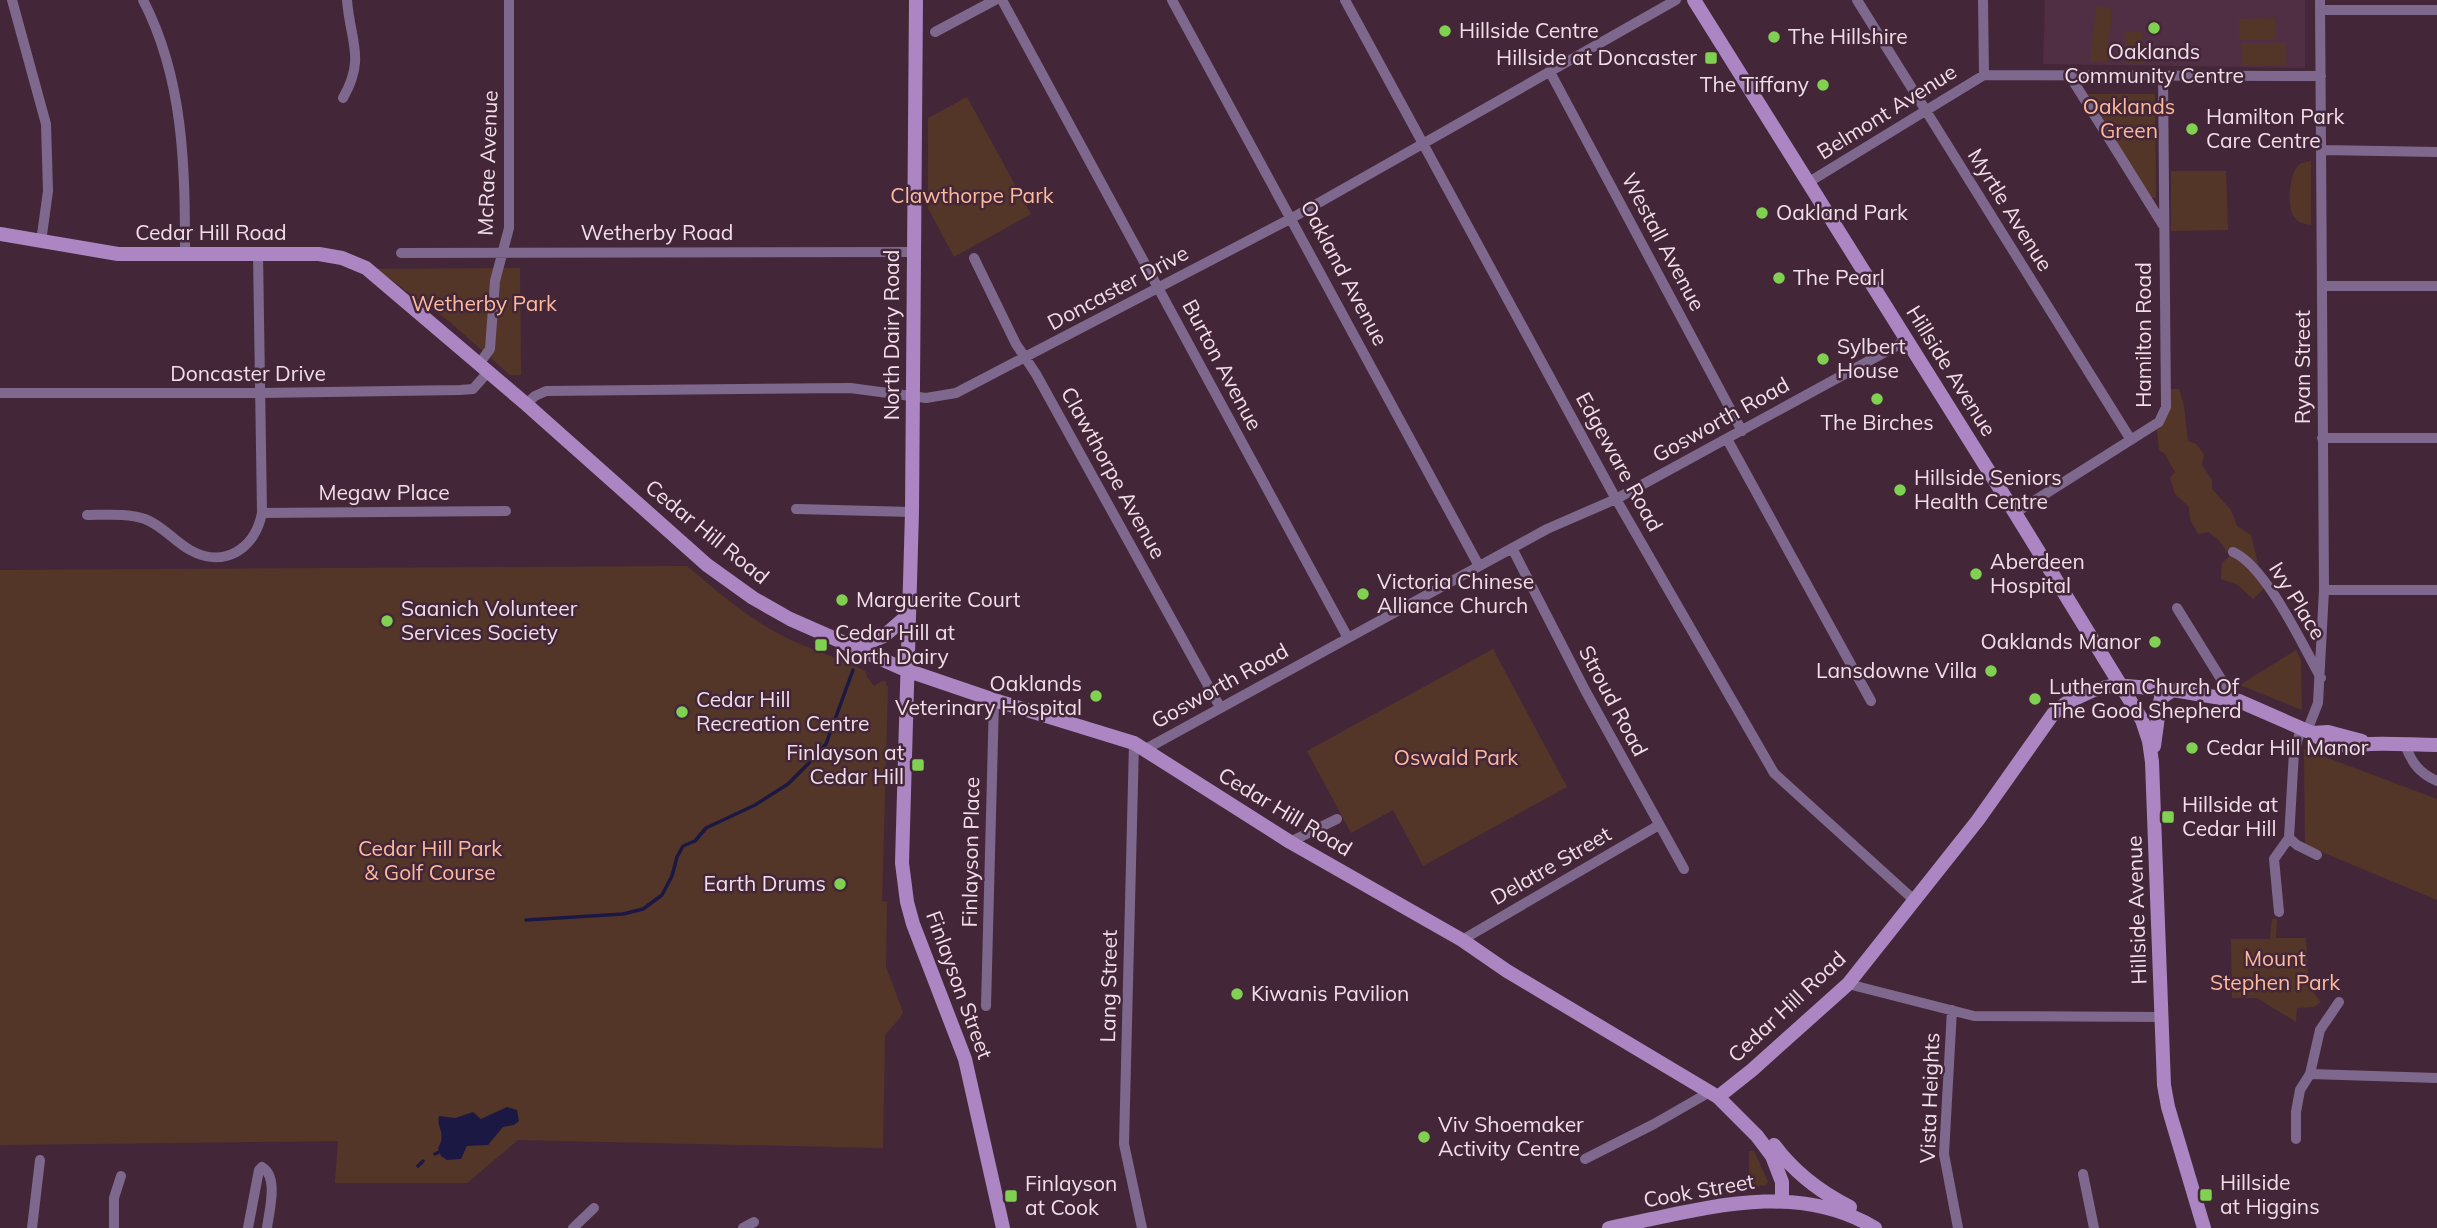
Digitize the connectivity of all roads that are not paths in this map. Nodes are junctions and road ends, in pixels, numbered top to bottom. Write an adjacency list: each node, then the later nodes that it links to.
1 (12, 0): 31 (street)
2 (143, 0): 36 (street)
3 (347, 0): 22 (street)
4 (509, 0): 35 (street, McRae Avenue)
5 (916, 0): 32 (street, North Dairy Road)
6 (995, 0): 16 (street)
7 (1002, 0): 40 (street, Burton Avenue)
8 (1172, 0): 28 (street, Oakland Avenue)
9 (1345, 0): 24 (street, Edgeware Road)
10 (1676, 0): 17 (street, Doncaster Drive)
11 (1694, 0): 27 (street, Hillside Avenue)
12 (1857, 0): 23 (street, Myrtle Avenue)
13 (1983, 0): 18 (street)
14 (2320, 5): 15 (street); 21 (street, Ryan Street)
15 (2437, 10)
16 (935, 32)
17 (1550, 72): 24 (street, Doncaster Drive); 48 (street, Westall Avenue)
18 (1984, 75): 19 (street, Belmont Avenue); 23 (street, Belmont Avenue)
19 (2070, 76): 20 (street, Belmont Avenue); 29 (street)
20 (2163, 76): 21 (street, Belmont Avenue); 29 (street, Hamilton Road)
21 (2321, 76): 25 (street, Ryan Street)
22 (343, 98)
23 (1926, 110): 27 (street, Belmont Avenue); 52 (street, Myrtle Avenue)
24 (1423, 143): 28 (street, Doncaster Drive); 53 (street, Edgeware Road)
25 (2322, 150): 26 (street); 38 (street, Ryan Street)
26 (2437, 152)
27 (1809, 182): 41 (street, Hillside Avenue)
28 (1292, 218): 40 (street, Doncaster Drive); 62 (street, Oakland Avenue)
29 (2163, 225): 52 (street, Hamilton Road)
30 (0, 234): 31 (street, Cedar Hill Road)
31 (41, 242): 36 (street, Cedar Hill Road)
32 (914, 252): 35 (street, Wetherby Road); 46 (street, North Dairy Road)
33 (258, 253): 36 (street, Cedar Hill Road); 43 (street, Cedar Hill Road); 45 (street)
34 (401, 253): 35 (street, Wetherby Road)
35 (503, 253): 43 (street, McRae Avenue)
36 (185, 254)
37 (974, 258): 42 (street, Clawthorpe Avenue)
38 (2323, 286): 39 (street); 49 (street, Ryan Street)
39 (2437, 286)
40 (1158, 288): 42 (street, Doncaster Drive); 67 (street, Burton Avenue)
41 (1908, 340): 48 (street, Gosworth Road); 58 (street, Hillside Avenue)
42 (1025, 359): 46 (street, Doncaster Drive); 76 (street, Clawthorpe Avenue)
43 (484, 368): 45 (street, Doncaster Drive); 47 (street, Cedar Hill Road)
44 (0, 393): 45 (street, Doncaster Drive)
45 (261, 394): 57 (street)
46 (913, 398): 47 (street, Doncaster Drive); 56 (street, North Dairy Road)
47 (526, 404): 68 (street, Cedar Hill Road)
48 (1742, 431): 51 (street, Gosworth Road)
49 (2322, 438): 50 (street); 63 (street, Ryan Street)
50 (2437, 438)
51 (1727, 439): 53 (street, Gosworth Road); 75 (street)
52 (2131, 440): 58 (street, Hamilton Road)
53 (1616, 499): 60 (street, Gosworth Road); 89 (street, Edgeware Road)
54 (796, 509): 56 (street)
55 (506, 511): 57 (street, Megaw Place)
56 (912, 512): 66 (street, North Dairy Road)
57 (262, 513): 59 (street)
58 (2015, 513): 71 (street, Hillside Avenue)
59 (86, 515)
60 (1512, 548): 62 (street, Gosworth Road); 84 (street, Stroud Road)
61 (2233, 552): 70 (street, Ivy Place)
62 (1479, 566): 67 (street, Gosworth Road)
63 (2324, 590): 64 (street); 70 (street, Ryan Street)
64 (2437, 590)
65 (2177, 608): 74 (street)
66 (908, 615): 68 (street); 69 (street, North Dairy Road)
67 (1348, 638): 76 (street, Gosworth Road)
68 (854, 648): 69 (street, Cedar Hill Road)
69 (906, 670): 73 (street, Cedar Hill Road); 115 (street, Finlayson Street)
70 (2321, 678): 77 (street, Ryan Street)
71 (2121, 685): 72 (street, Cedar Hill Road); 81 (street, Hillside Avenue); 89 (street, Cedar Hill Road)
72 (2173, 690): 74 (street, Cedar Hill Road); 81 (street)
73 (994, 700): 80 (street, Cedar Hill Road); 94 (street, Finlayson Place)
74 (2234, 700): 77 (street, Cedar Hill Road)
75 (1871, 701)
76 (1220, 707): 80 (street, Gosworth Road)
77 (2307, 731): 79 (street, Cedar Hill Road); 85 (street, Ryan Street)
78 (2437, 744): 79 (street, Cedar Hill Road)
79 (2405, 745): 82 (street)
80 (1139, 746): 86 (street, Cedar Hill Road); 116 (street, Lang Street)
81 (2152, 762): 96 (street, Hillside Avenue)
82 (2437, 781)
83 (1337, 819): 86 (street)
84 (1658, 825): 88 (street, Stroud Road); 91 (street, Delatre Street)
85 (2290, 838): 87 (street); 90 (street, Ryan Street)
86 (1290, 842): 91 (street, Cedar Hill Road)
87 (2317, 855)
88 (1684, 869)
89 (1914, 900): 92 (street, Cedar Hill Road)
90 (2278, 912)
91 (1462, 940): 99 (street, Cedar Hill Road)
92 (1848, 984): 95 (street); 99 (street, Cedar Hill Road)
93 (2339, 1002): 97 (street)
94 (986, 1006)
95 (1952, 1010): 96 (street); 120 (street, Vista Heights)
96 (2162, 1017): 122 (street, Hillside Avenue)
97 (2311, 1074): 98 (street); 101 (street)
98 (2437, 1079)
99 (1713, 1095): 100 (street); 102 (street)
100 (1757, 1136): 106 (street); 119 (street)
101 (2296, 1139)
102 (1585, 1159)
103 (40, 1160): 109 (street)
104 (2082, 1174): 121 (street)
105 (121, 1176): 110 (street)
106 (1782, 1200): 117 (street, Cook Street); 118 (street, Cook Street)
107 (594, 1208): 113 (street)
108 (754, 1222): 114 (street)
109 (32, 1228)
110 (114, 1228)
111 (248, 1228): 112 (street)
112 (267, 1228)
113 (573, 1228)
114 (743, 1228)
115 (1003, 1228)
116 (1142, 1228)
117 (1609, 1228)
118 (1875, 1228)
119 (1882, 1228)
120 (1958, 1228)
121 (2094, 1228)
122 (2204, 1228)

